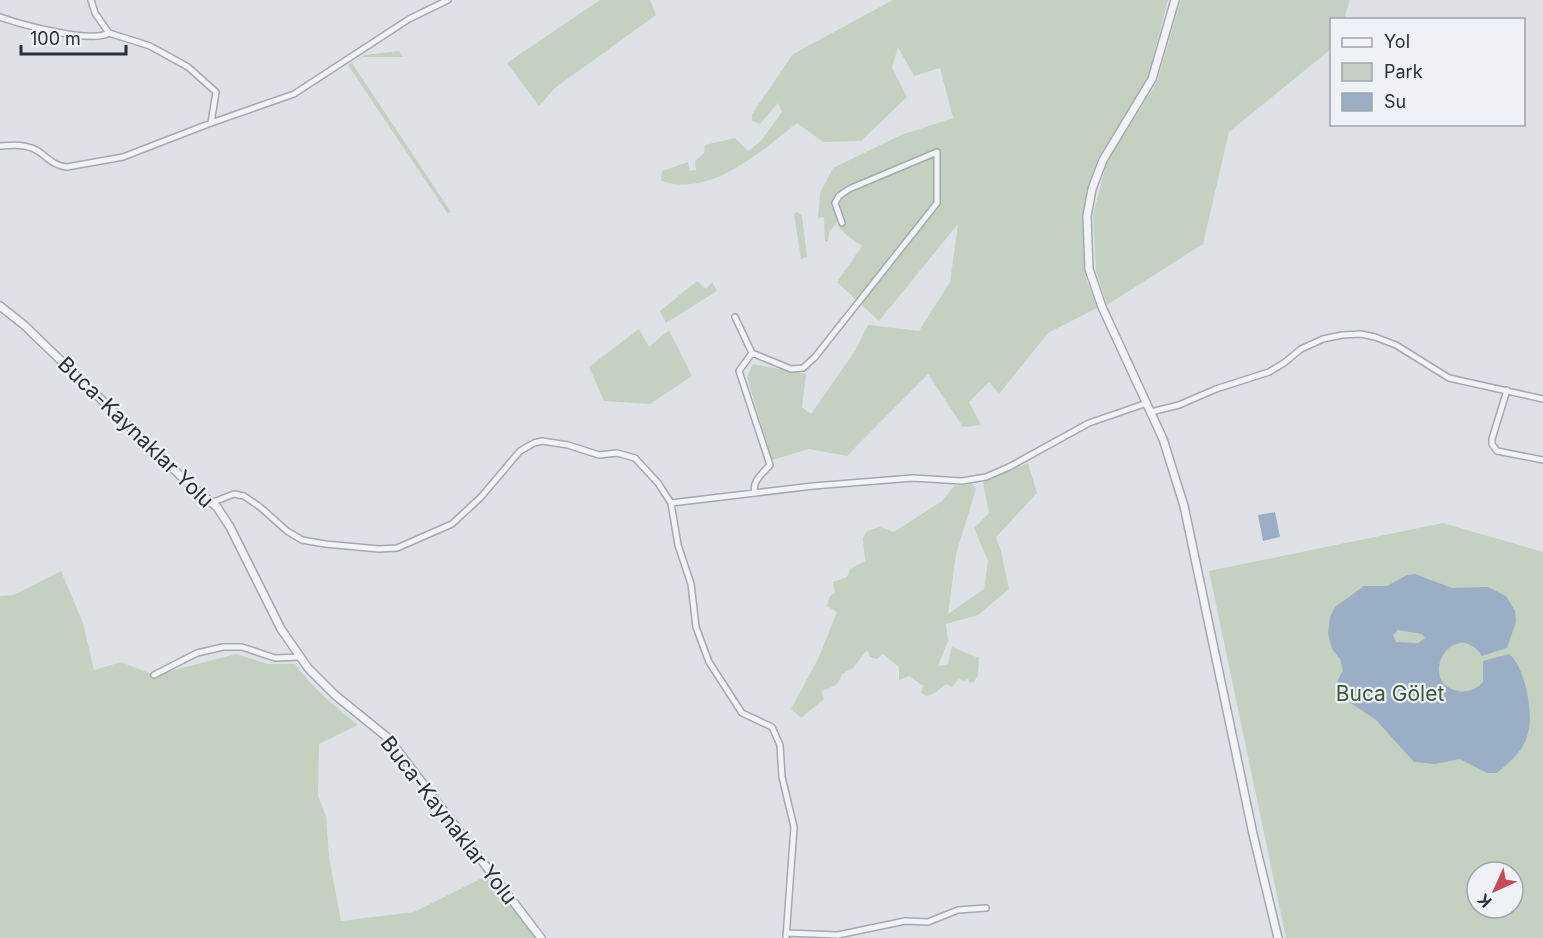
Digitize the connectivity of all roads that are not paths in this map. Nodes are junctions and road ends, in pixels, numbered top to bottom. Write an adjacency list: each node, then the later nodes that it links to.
1 (91, 0): 5 (street)
2 (448, 0): 6 (street)
3 (1175, 0): 14 (street)
4 (0, 17): 5 (street)
5 (109, 33): 6 (street)
6 (211, 123): 7 (street)
7 (0, 146)
8 (842, 223): 11 (street)
9 (0, 306): 18 (street, Buca-Kaynaklar Yolu)
10 (735, 316): 11 (street)
11 (752, 353): 17 (street)
12 (1507, 390): 13 (street); 15 (street); 16 (street)
13 (1543, 399)
14 (1147, 403): 15 (street); 17 (street)
15 (1151, 412): 25 (street)
16 (1543, 460)
17 (755, 493): 19 (street)
18 (211, 502): 19 (street); 20 (street, Buca-Kaynaklar Yolu)
19 (671, 503): 23 (street)
20 (301, 657): 21 (street); 24 (street, Buca-Kaynaklar Yolu)
21 (154, 675)
22 (986, 908): 23 (street)
23 (786, 935)
24 (541, 938)
25 (1278, 938)

